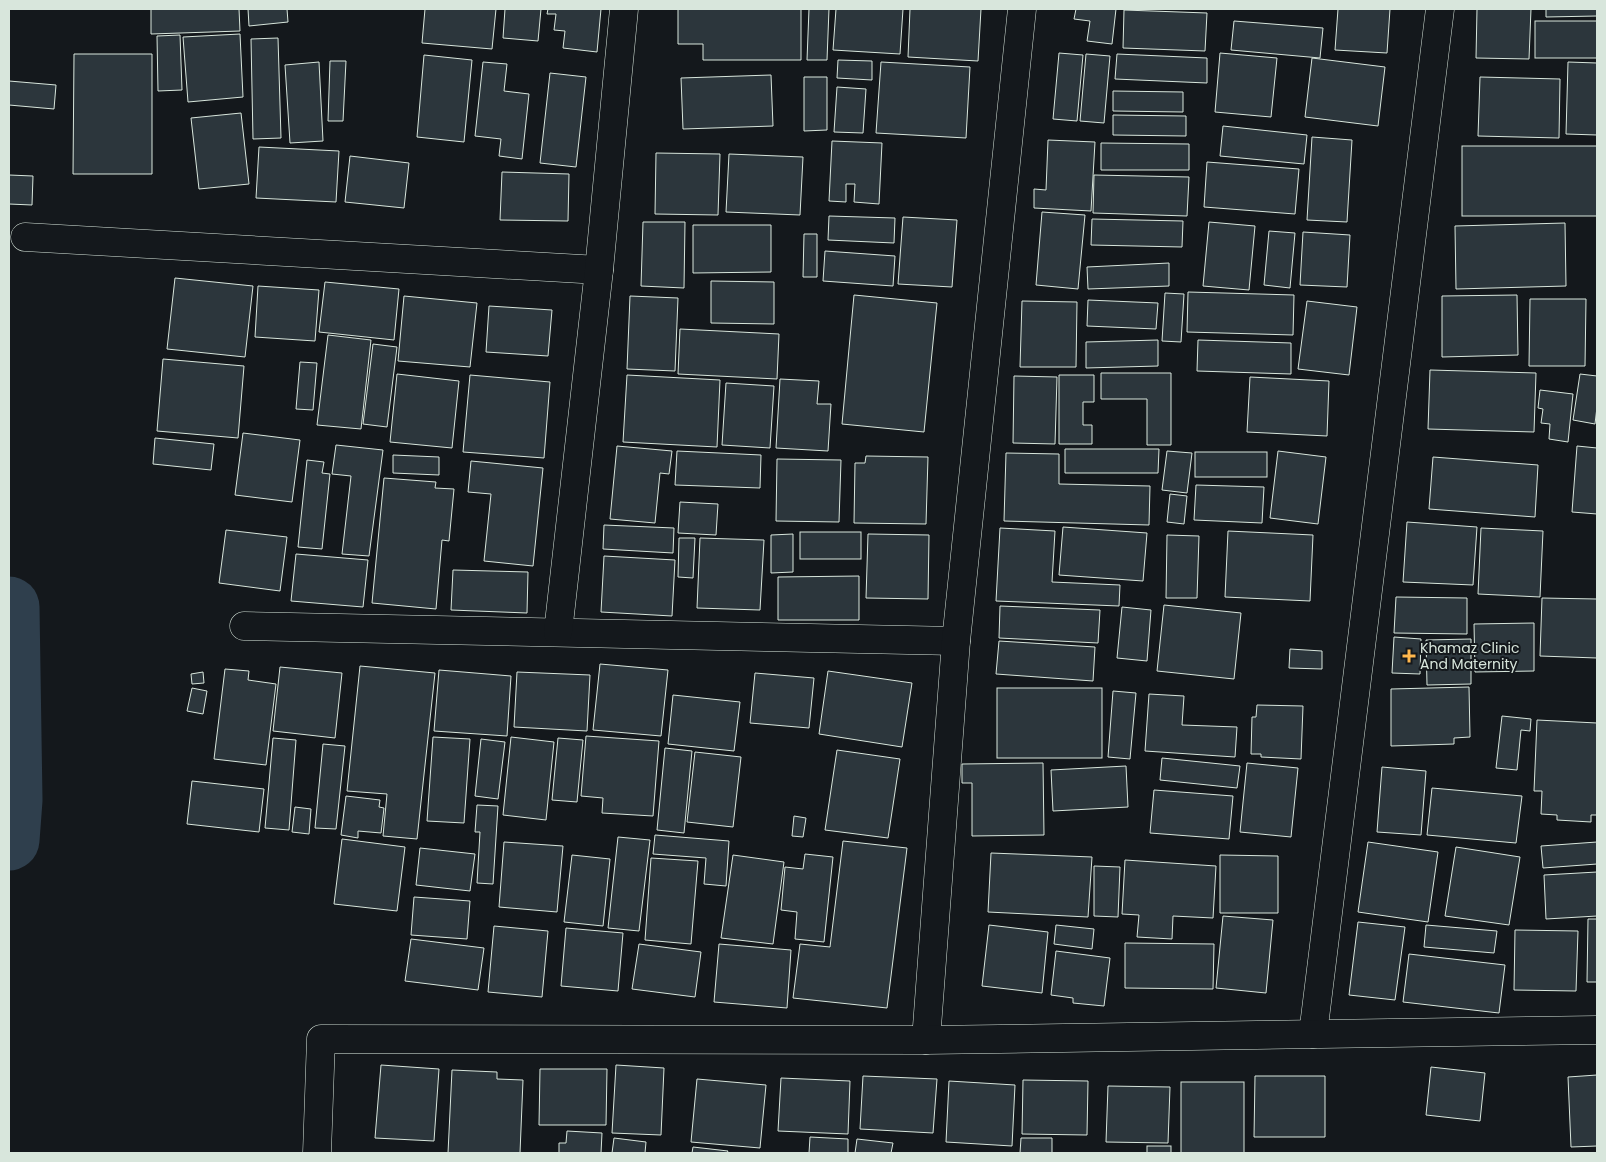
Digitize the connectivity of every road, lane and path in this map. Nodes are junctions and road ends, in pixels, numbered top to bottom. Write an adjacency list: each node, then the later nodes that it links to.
1 (624, 9): 5 (street)
2 (1022, 9): 8 (street)
3 (1440, 9): 10 (street)
4 (25, 237): 5 (street)
5 (599, 270): 7 (street)
6 (244, 626): 7 (street)
7 (558, 632): 8 (street)
8 (956, 642): 11 (street)
9 (1597, 1030): 10 (street)
10 (1313, 1034): 11 (street)
11 (926, 1040): 12 (street)
12 (317, 1153)

